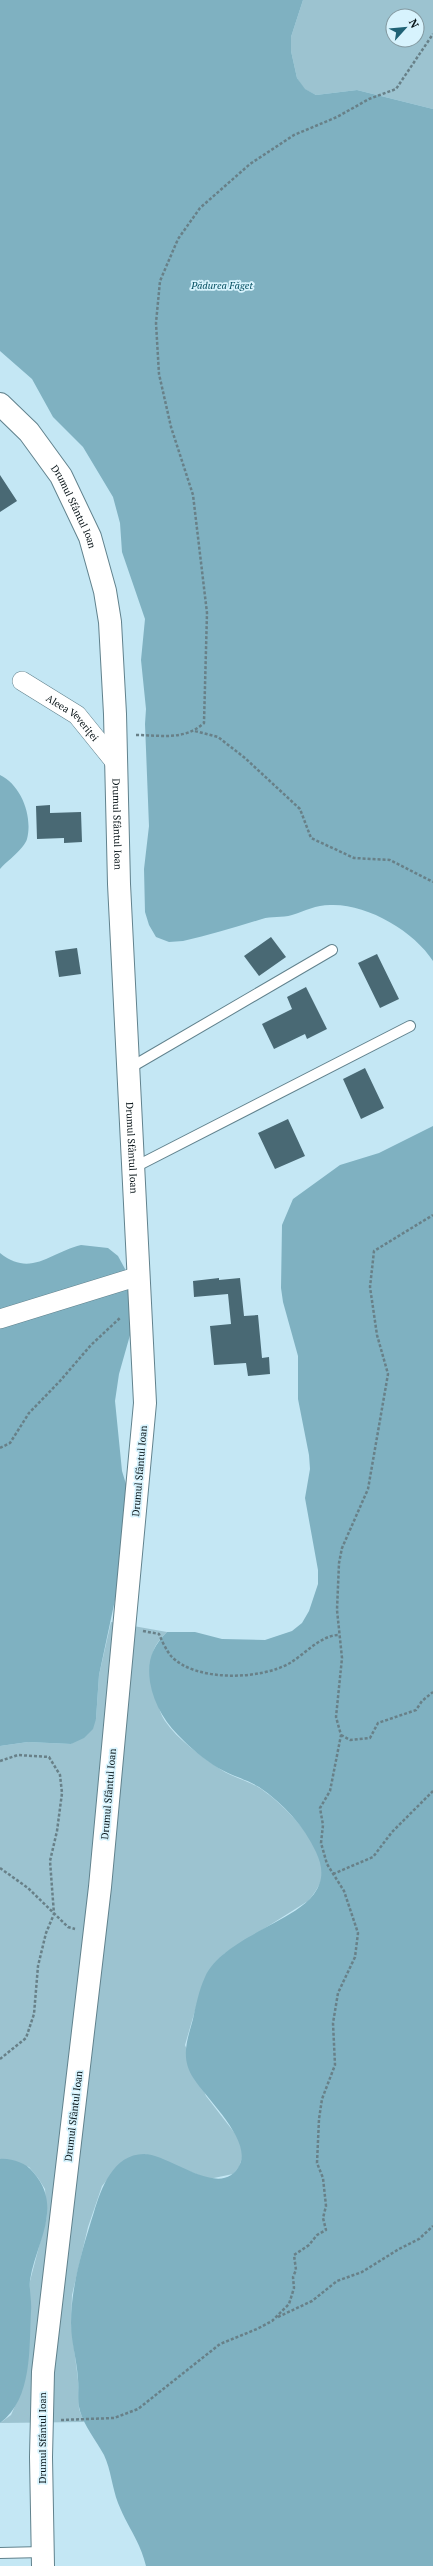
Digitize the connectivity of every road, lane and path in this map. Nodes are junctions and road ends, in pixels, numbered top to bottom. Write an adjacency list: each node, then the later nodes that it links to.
1 (433, 34): 4 (path)
2 (0, 404): 5 (main road, Drumul Sfântul Ioan)
3 (22, 681): 6 (street, Aleea Veveriței)
4 (195, 731): 5 (path); 7 (path)
5 (115, 736): 6 (main road, Drumul Sfântul Ioan)
6 (115, 762): 10 (main road, Drumul Sfântul Ioan)
7 (433, 882)
8 (332, 950): 10 (lane)
9 (410, 1026): 11 (lane)
10 (128, 1069): 11 (main road, Drumul Sfântul Ioan)
11 (133, 1168): 13 (main road, Drumul Sfântul Ioan)
12 (433, 1215): 18 (path)
13 (139, 1276): 15 (street); 17 (main road, Drumul Sfântul Ioan)
14 (122, 1316): 16 (path)
15 (0, 1318)
16 (0, 1448)
17 (124, 1627): 18 (path); 26 (main road, Drumul Sfântul Ioan)
18 (339, 1635): 20 (path)
19 (433, 1692): 20 (path)
20 (341, 1735): 24 (path)
21 (0, 1761): 25 (path)
22 (433, 1791): 24 (path)
23 (0, 1868): 25 (path)
24 (333, 1874): 29 (path)
25 (54, 1914): 26 (path); 27 (path)
26 (94, 1936): 30 (main road, Drumul Sfântul Ioan)
27 (0, 2059)
28 (433, 2226): 29 (path)
29 (272, 2321): 30 (path)
30 (41, 2420): 32 (main road, Drumul Sfântul Ioan)
31 (0, 2552): 32 (lane)
32 (43, 2559)

